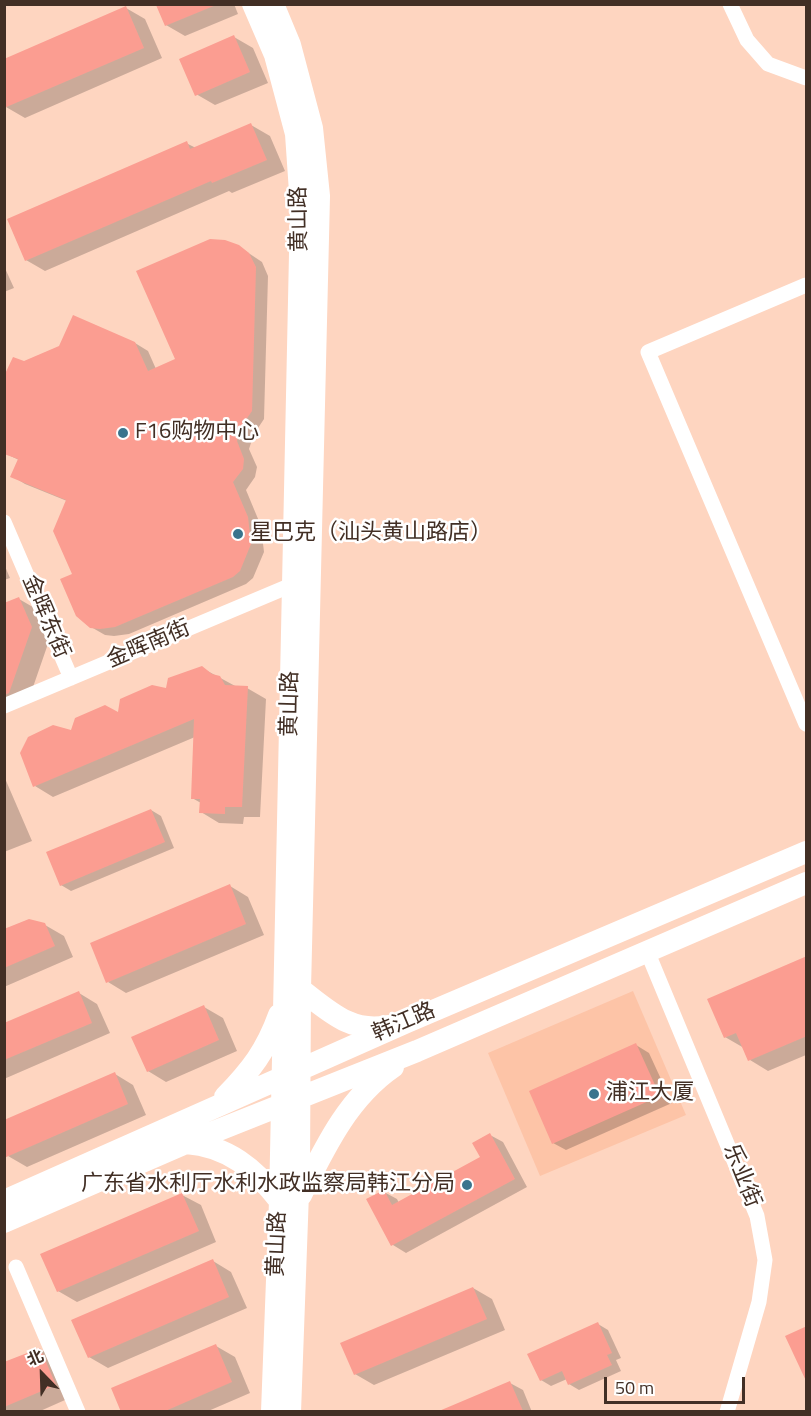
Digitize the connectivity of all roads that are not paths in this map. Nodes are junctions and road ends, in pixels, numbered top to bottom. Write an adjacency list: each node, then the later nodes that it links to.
1 (253, 4): 7 (street, 黄山路)
2 (273, 4): 14 (street, 黄山路)
3 (730, 4): 4 (street)
4 (807, 78)
5 (807, 285): 10 (street)
6 (4, 522): 8 (street, 金晖东街)
7 (294, 584): 8 (street, 金晖南街); 14 (street, 黄山路)
8 (71, 678): 9 (street, 金晖南街)
9 (4, 706)
10 (807, 724)
11 (807, 852): 15 (street, 韩江路)
12 (807, 883): 13 (street, 韩江路)
13 (647, 951): 16 (street, 韩江路); 28 (street, 乐业街)
14 (292, 994): 15 (street); 17 (street, 黄山路); 19 (street)
15 (407, 1022): 17 (street, 韩江路)
16 (417, 1051): 18 (street, 韩江路); 22 (street)
17 (291, 1073): 18 (street, 黄山路); 19 (street, 韩江路)
18 (291, 1101): 20 (street, 韩江路); 22 (street, 黄山路)
19 (215, 1107): 21 (street, 韩江路)
20 (186, 1143): 22 (street); 23 (street, 韩江路)
21 (4, 1201)
22 (289, 1201): 26 (street, 黄山路); 27 (street, 黄山路)
23 (4, 1222)
24 (16, 1267): 25 (street)
25 (78, 1412)
26 (272, 1412)
27 (290, 1412)
28 (727, 1412)

